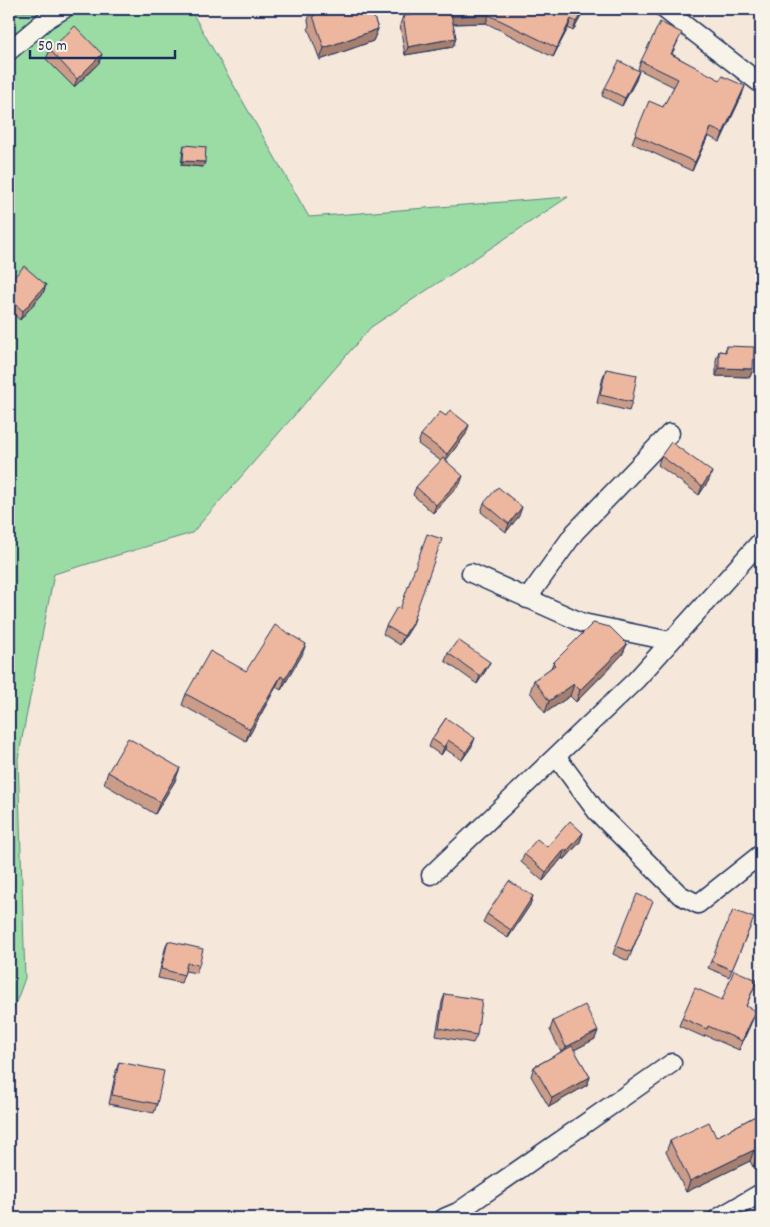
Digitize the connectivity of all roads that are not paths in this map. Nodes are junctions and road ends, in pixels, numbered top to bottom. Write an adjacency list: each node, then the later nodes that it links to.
1 (64, 9): 3 (street)
2 (664, 9): 4 (street)
3 (12, 46)
4 (761, 84)
5 (670, 434): 8 (street)
6 (761, 540): 9 (street)
7 (471, 574): 8 (street)
8 (527, 599): 9 (street)
9 (670, 642): 10 (street)
10 (556, 756): 11 (street); 12 (street)
11 (761, 854)
12 (431, 875)
13 (672, 1063): 15 (street)
14 (761, 1193): 16 (street)
15 (455, 1216)
16 (718, 1218)

